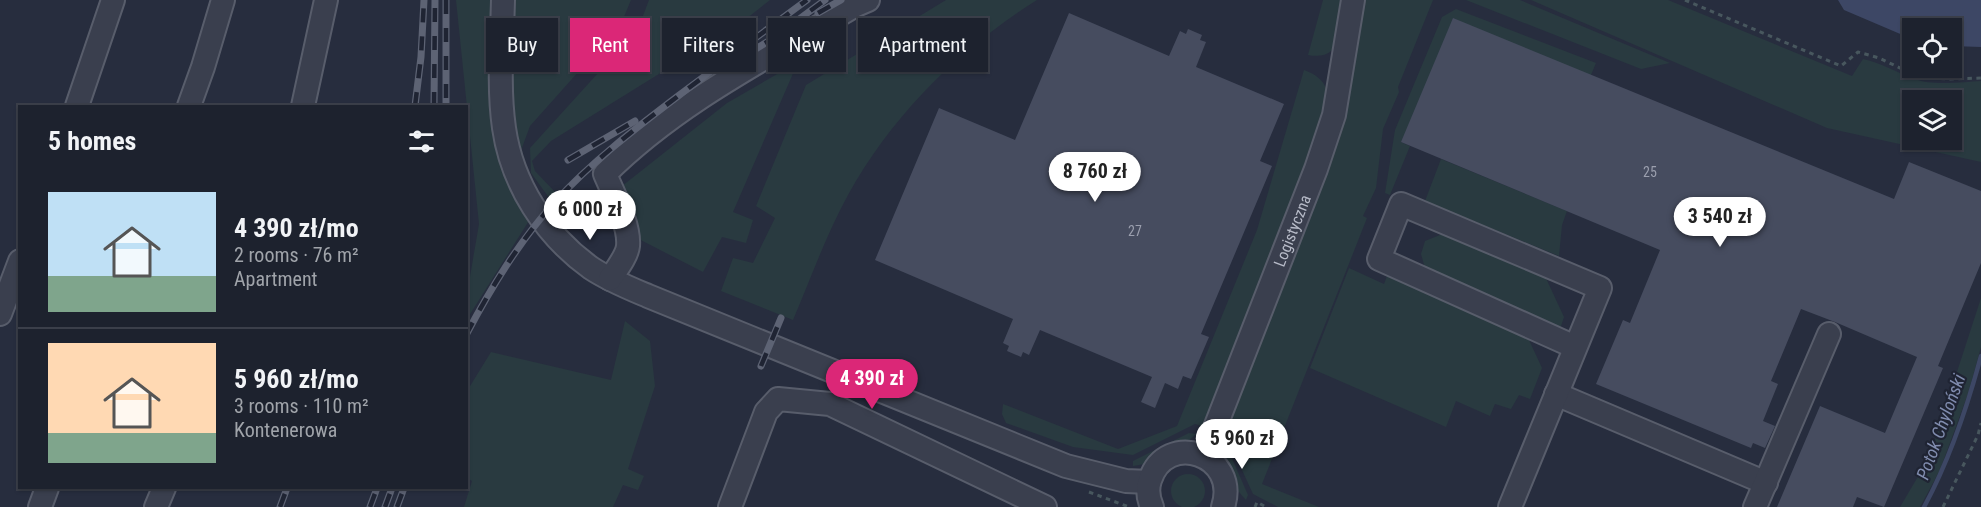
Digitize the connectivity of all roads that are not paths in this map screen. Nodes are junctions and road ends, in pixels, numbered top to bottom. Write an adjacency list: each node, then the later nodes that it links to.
1 (113, 0): 7 (street)
2 (223, 0): 8 (street)
3 (326, 0): 9 (street)
4 (503, 0): 11 (street)
5 (868, 0): 11 (street)
6 (1353, 0): 16 (street, Logistyczna)
7 (77, 105)
8 (189, 105)
9 (303, 105)
10 (18, 266): 12 (street)
11 (610, 279): 17 (street)
12 (0, 314)
13 (1829, 334): 18 (street)
14 (1575, 347): 14 (street); 15 (street)
15 (1556, 394): 18 (street); 27 (street)
16 (1204, 456): 17 (street); 26 (street)
17 (1149, 482): 25 (street)
18 (1766, 483): 28 (street)
19 (47, 489): 22 (street)
20 (164, 489): 23 (street)
21 (737, 505): 24 (street)
22 (40, 507)
23 (156, 507)
24 (1045, 507)
25 (1152, 507)
26 (1225, 507)
27 (1510, 507)
28 (1755, 507)

